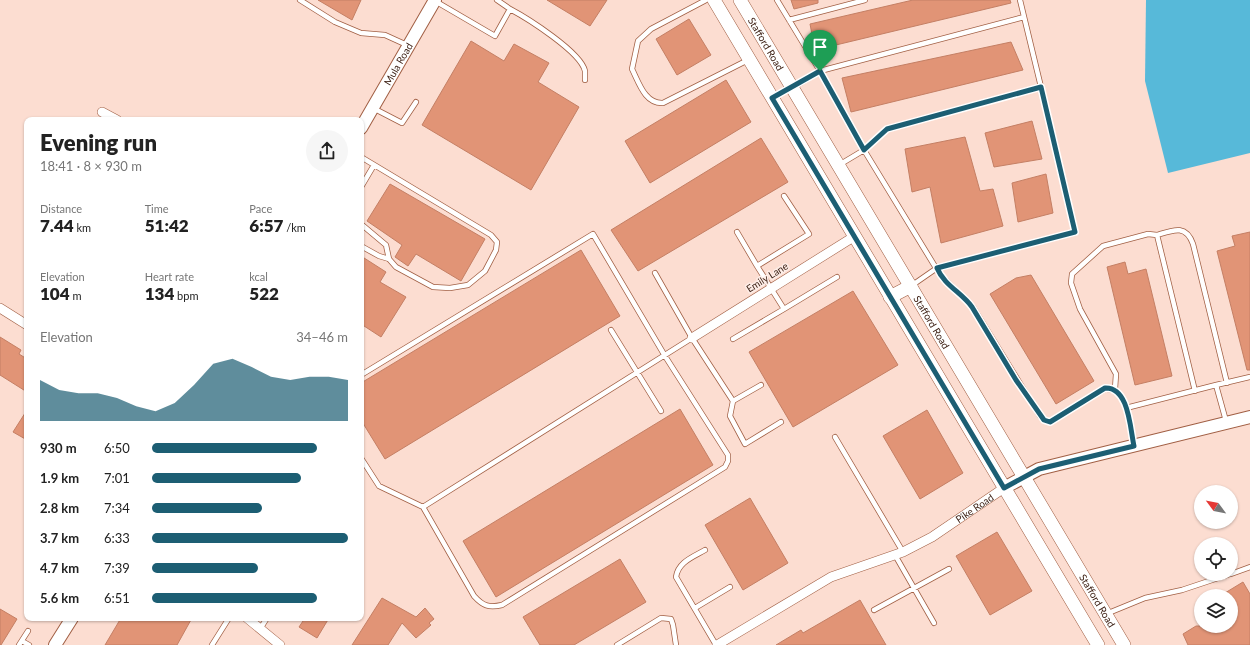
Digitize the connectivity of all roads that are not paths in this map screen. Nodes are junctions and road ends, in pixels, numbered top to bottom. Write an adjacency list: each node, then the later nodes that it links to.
1 (300, 0): 13 (lane)
2 (497, 0): 10 (lane)
3 (706, 0): 14 (lane)
4 (714, 0): 14 (main road)
5 (740, 0): 18 (main road, Stafford Road)
6 (777, 0): 12 (lane)
7 (865, 0): 12 (lane)
8 (1020, 0): 11 (lane)
9 (435, 1): 10 (lane); 13 (street, Mula Road)
10 (510, 9): 16 (lane)
11 (1024, 17): 15 (lane); 17 (lane)
12 (789, 20): 15 (lane)
13 (409, 46): 21 (street, Mula Road)
14 (749, 60): 19 (main road)
15 (820, 71): 18 (lane); 25 (lane)
16 (585, 80)
17 (1041, 87): 25 (lane); 38 (lane)
18 (792, 88): 19 (main road); 28 (main road, Stafford Road)
19 (772, 98): 34 (main road)
20 (416, 102): 21 (lane)
21 (373, 108): 24 (street, Mula Road)
22 (102, 112): 23 (street)
23 (111, 117)
24 (364, 123)
25 (864, 150): 28 (lane); 38 (lane)
26 (364, 159): 27 (lane)
27 (374, 165): 29 (lane); 36 (lane)
28 (838, 166): 41 (main road, Stafford Road)
29 (364, 182)
30 (784, 196): 37 (lane)
31 (364, 227): 36 (lane)
32 (737, 232): 37 (lane)
33 (1157, 235): 54 (lane); 57 (lane); 58 (lane)
34 (855, 236): 42 (street, Emily Lane); 43 (main road)
35 (364, 248): 36 (lane)
36 (389, 259)
37 (757, 266): 42 (lane)
38 (937, 268): 41 (lane); 57 (lane)
39 (655, 273): 48 (lane)
40 (837, 277): 45 (lane)
41 (911, 286): 43 (main road); 68 (main road, Stafford Road)
42 (770, 288): 45 (lane); 48 (street, Emily Lane)
43 (890, 297): 69 (main road)
44 (0, 308): 46 (street)
45 (784, 309): 49 (lane)
46 (24, 322)
47 (611, 330): 51 (lane)
48 (692, 338): 50 (lane); 59 (lane)
49 (733, 339)
50 (664, 356): 51 (lane); 52 (lane); 70 (lane)
51 (636, 371): 61 (lane); 70 (lane)
52 (364, 373)
53 (1250, 377): 54 (lane)
54 (1227, 383): 56 (lane)
55 (761, 385): 59 (lane)
56 (1216, 386): 58 (lane); 64 (lane)
57 (1115, 389): 60 (lane)
58 (1195, 391): 60 (lane)
59 (733, 401): 63 (lane)
60 (1126, 408): 66 (lane)
61 (661, 411)
62 (1250, 417): 64 (street, Pike Road)
63 (781, 422)
64 (1226, 423): 66 (street, Pike Road)
65 (835, 437): 72 (lane)
66 (1134, 446): 68 (street, Pike Road)
67 (364, 463): 70 (lane)
68 (1024, 476): 69 (street, Pike Road); 81 (main road, Stafford Road)
69 (1004, 488): 72 (street, Pike Road); 97 (main road)
70 (423, 506)
71 (705, 550): 79 (lane)
72 (899, 553): 78 (lane); 96 (street, Pike Road)
73 (1250, 567): 75 (lane)
74 (949, 569): 78 (lane)
75 (1238, 571)
76 (1209, 581): 81 (lane)
77 (730, 587): 79 (lane)
78 (913, 588): 80 (lane); 86 (lane)
79 (695, 608): 96 (lane)
80 (874, 610)
81 (1106, 614): 98 (main road, Stafford Road)
82 (70, 621): 92 (street)
83 (226, 621): 93 (lane)
84 (251, 621): 87 (street)
85 (265, 621): 87 (lane)
86 (934, 623)
87 (260, 629): 90 (street)
88 (28, 631): 89 (lane)
89 (20, 643): 91 (lane)
90 (276, 644)
91 (29, 645)
92 (55, 645)
93 (212, 645)
94 (617, 645): 95 (lane)
95 (676, 645)
96 (716, 645)
97 (1098, 645)
98 (1124, 645)

